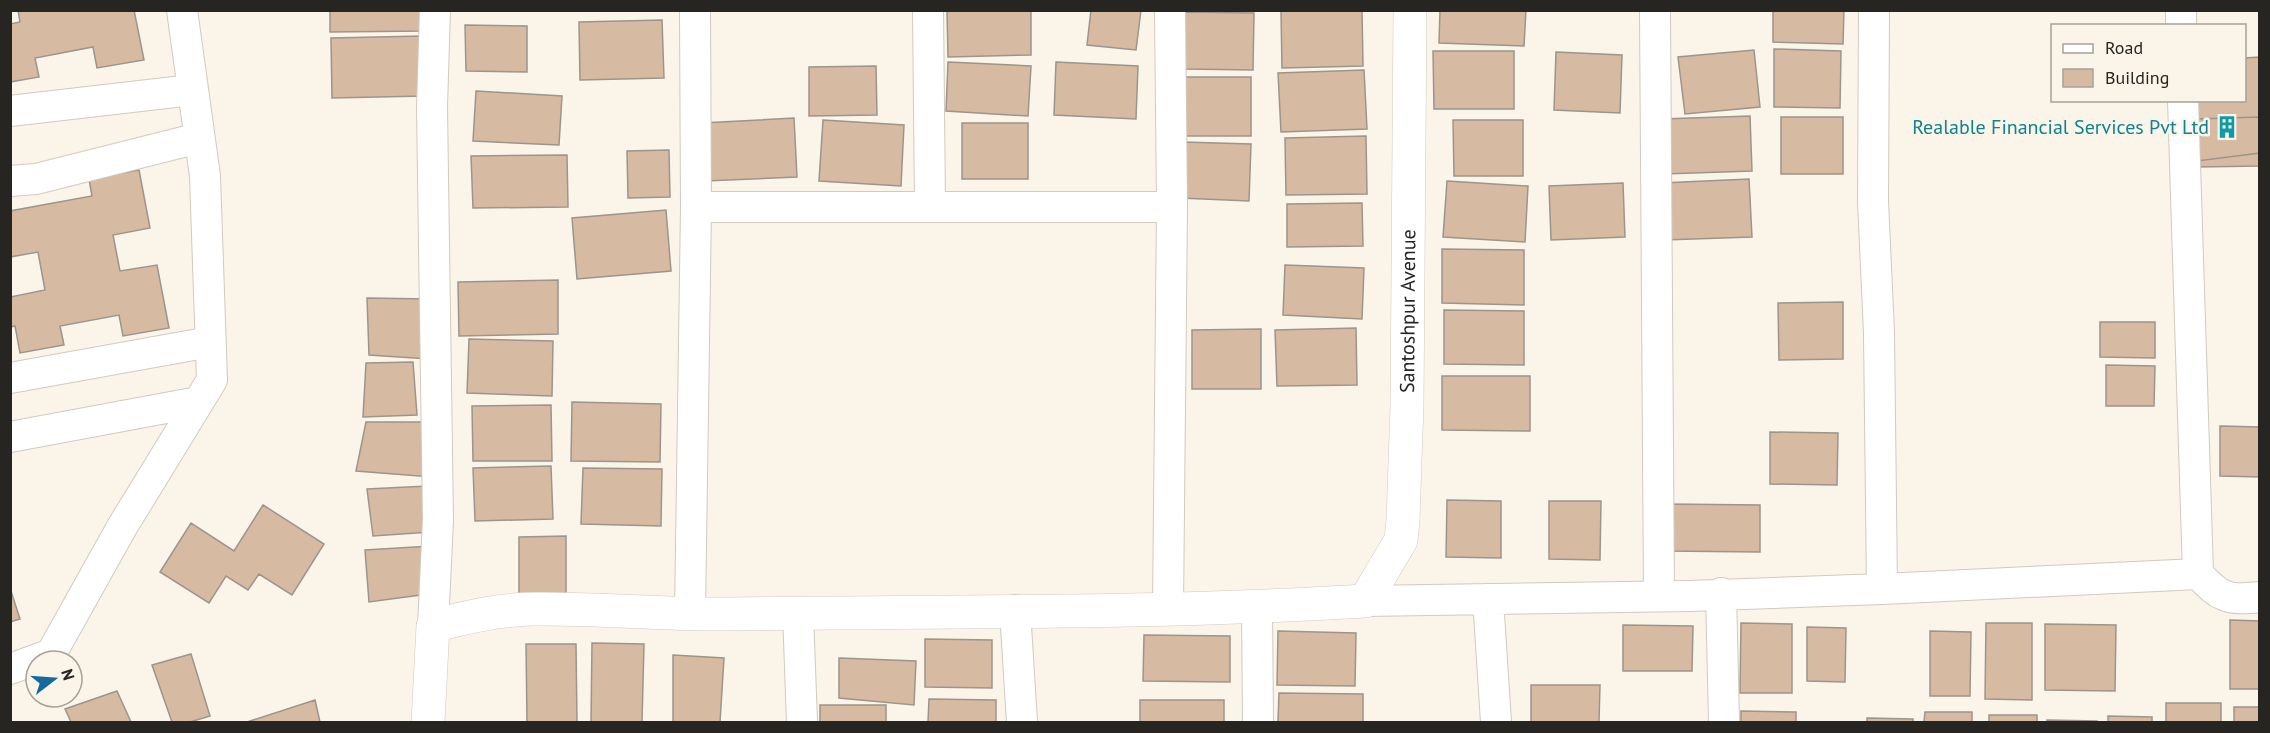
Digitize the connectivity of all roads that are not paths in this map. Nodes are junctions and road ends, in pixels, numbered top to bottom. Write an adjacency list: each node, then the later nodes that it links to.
1 (182, 10): 9 (street)
2 (435, 10): 33 (street)
3 (695, 10): 14 (street)
4 (928, 10): 15 (street)
5 (1170, 10): 16 (street)
6 (1410, 10): 27 (main road, Santoshpur Avenue)
7 (1654, 10): 24 (street)
8 (1874, 10): 22 (street)
9 (192, 90): 11 (street); 12 (street)
10 (2183, 102): 21 (street)
11 (10, 111)
12 (200, 138): 13 (street); 17 (street)
13 (10, 181)
14 (696, 207): 15 (street); 32 (street)
15 (930, 207): 16 (street)
16 (1172, 207): 29 (street)
17 (210, 342): 18 (street); 19 (street)
18 (10, 378)
19 (198, 402): 20 (street); 34 (street)
20 (10, 437)
21 (2198, 574): 22 (street); 25 (street)
22 (1882, 589): 23 (street)
23 (1721, 593): 24 (street); 40 (street)
24 (1659, 596): 26 (street)
25 (2259, 597)
26 (1488, 599): 27 (street); 39 (street)
27 (1365, 601): 28 (main road)
28 (1257, 607): 29 (main road); 38 (street)
29 (1168, 608): 30 (main road)
30 (1015, 610): 31 (main road); 37 (street)
31 (798, 613): 32 (main road); 36 (street)
32 (690, 614): 33 (main road)
33 (433, 626): 35 (main road)
34 (10, 669)
35 (428, 723)
36 (802, 723)
37 (1022, 723)
38 (1258, 723)
39 (1496, 723)
40 (1724, 723)

